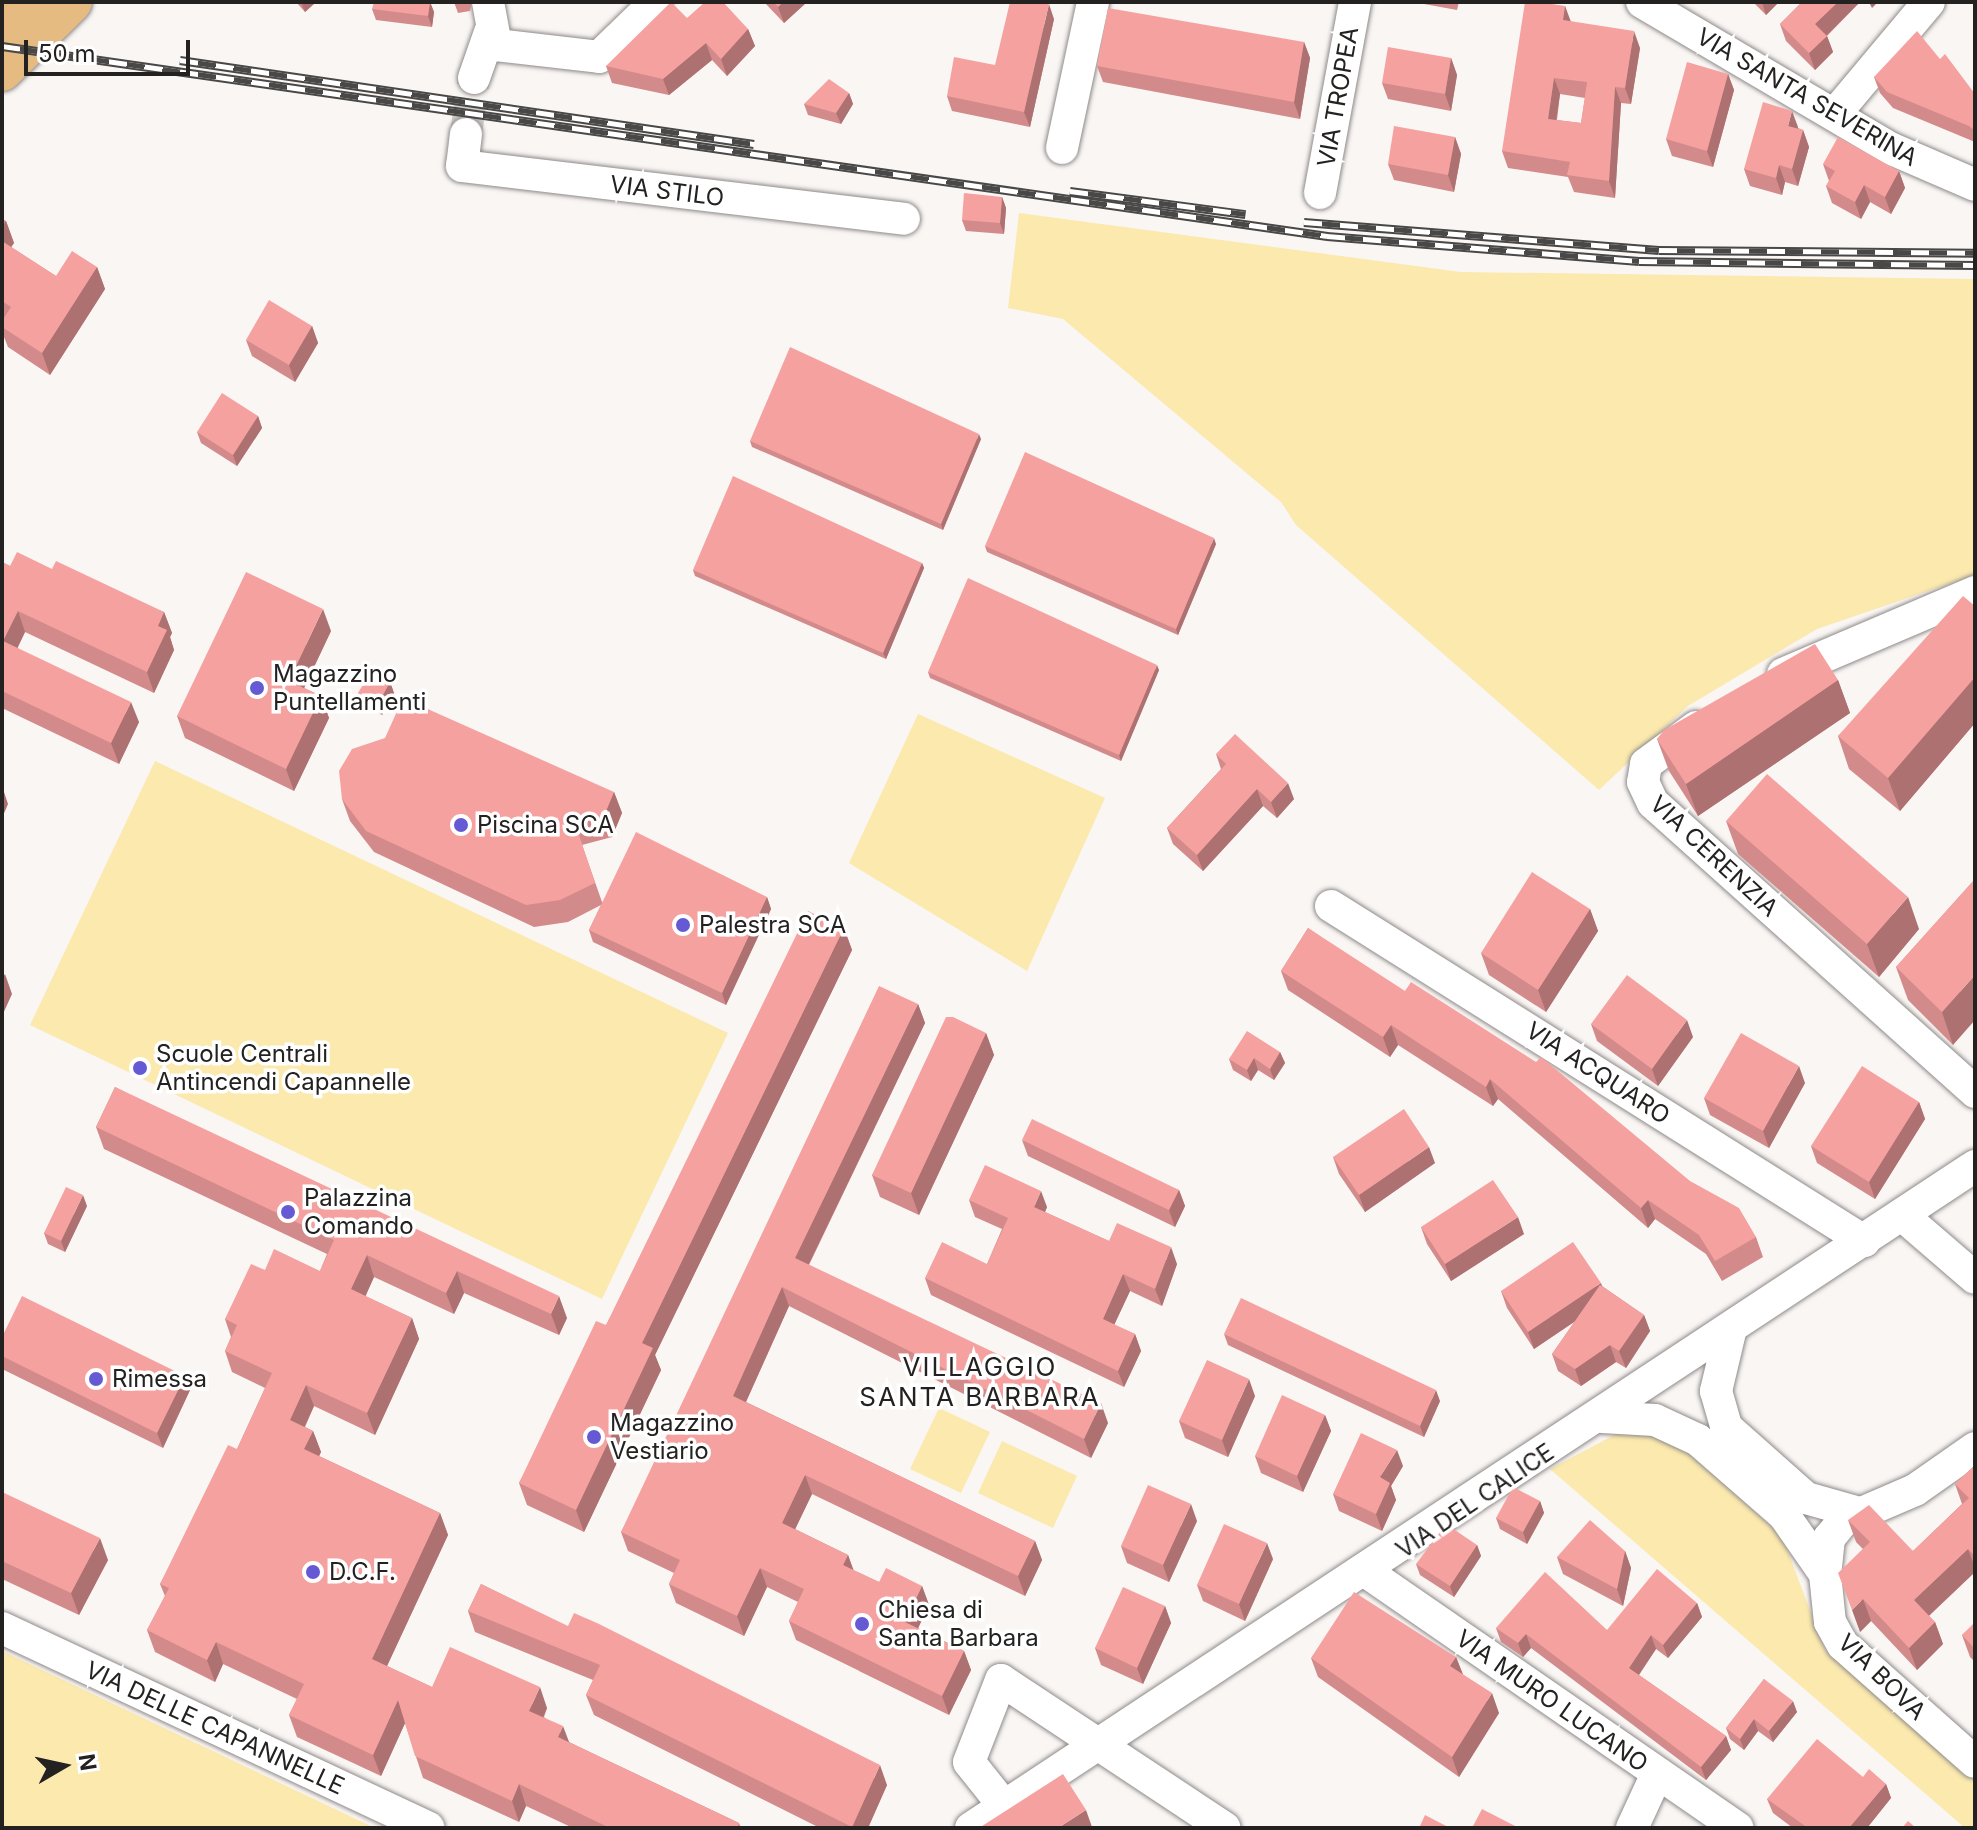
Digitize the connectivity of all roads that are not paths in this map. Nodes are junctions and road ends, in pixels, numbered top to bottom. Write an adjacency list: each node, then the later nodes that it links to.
1 (30, 2): 9 (main road)
2 (72, 2): 10 (main road)
3 (656, 2): 8 (street)
4 (1093, 2): 14 (street)
5 (1355, 2): 16 (street, VIA TROPEA)
6 (1642, 2): 12 (street, VIA SANTA SEVERINA)
7 (1929, 2): 12 (street)
8 (489, 17): 11 (street)
9 (2, 29)
10 (2, 71)
11 (474, 78)
12 (1835, 114): 15 (street, VIA SANTA SEVERINA)
13 (466, 134): 17 (street, VIA STILO)
14 (1062, 148)
15 (1975, 185)
16 (1320, 193)
17 (904, 219)
18 (1975, 592): 20 (street, VIA CERENZIA)
19 (1331, 906): 23 (street, VIA ACQUARO)
20 (1975, 1092)
21 (1975, 1166): 22 (street, VIA DEL CALICE)
22 (1902, 1215): 23 (street, VIA DEL CALICE); 24 (street)
23 (1864, 1241): 25 (street, VIA DEL CALICE)
24 (1975, 1278)
25 (1731, 1328): 26 (street, VIA DEL CALICE); 27 (street)
26 (1672, 1369): 27 (street); 28 (street, VIA DEL CALICE); 29 (street, VIA BOVA)
27 (1716, 1408): 31 (street)
28 (1602, 1417): 29 (street, VIA BOVA); 32 (street, VIA DEL CALICE)
29 (1698, 1440): 33 (street, VIA BOVA)
30 (1975, 1448): 31 (street, VIA BOVA)
31 (1859, 1513): 33 (street, VIA BOVA)
32 (1368, 1573): 35 (street, VIA DEL CALICE); 37 (street, VIA MURO LUCANO)
33 (1825, 1574): 36 (street, VIA BOVA)
34 (2, 1628): 39 (street, VIA DELLE CAPANNELLE)
35 (1098, 1743): 38 (street, VIA DEL CALICE); 38 (street); 41 (street)
36 (1975, 1762)
37 (1657, 1774): 42 (street); 43 (street, VIA MURO LUCANO)
38 (1004, 1806): 40 (street, VIA DEL CALICE)
39 (428, 1828)
40 (971, 1828)
41 (1225, 1828)
42 (1632, 1828)
43 (1738, 1828)

